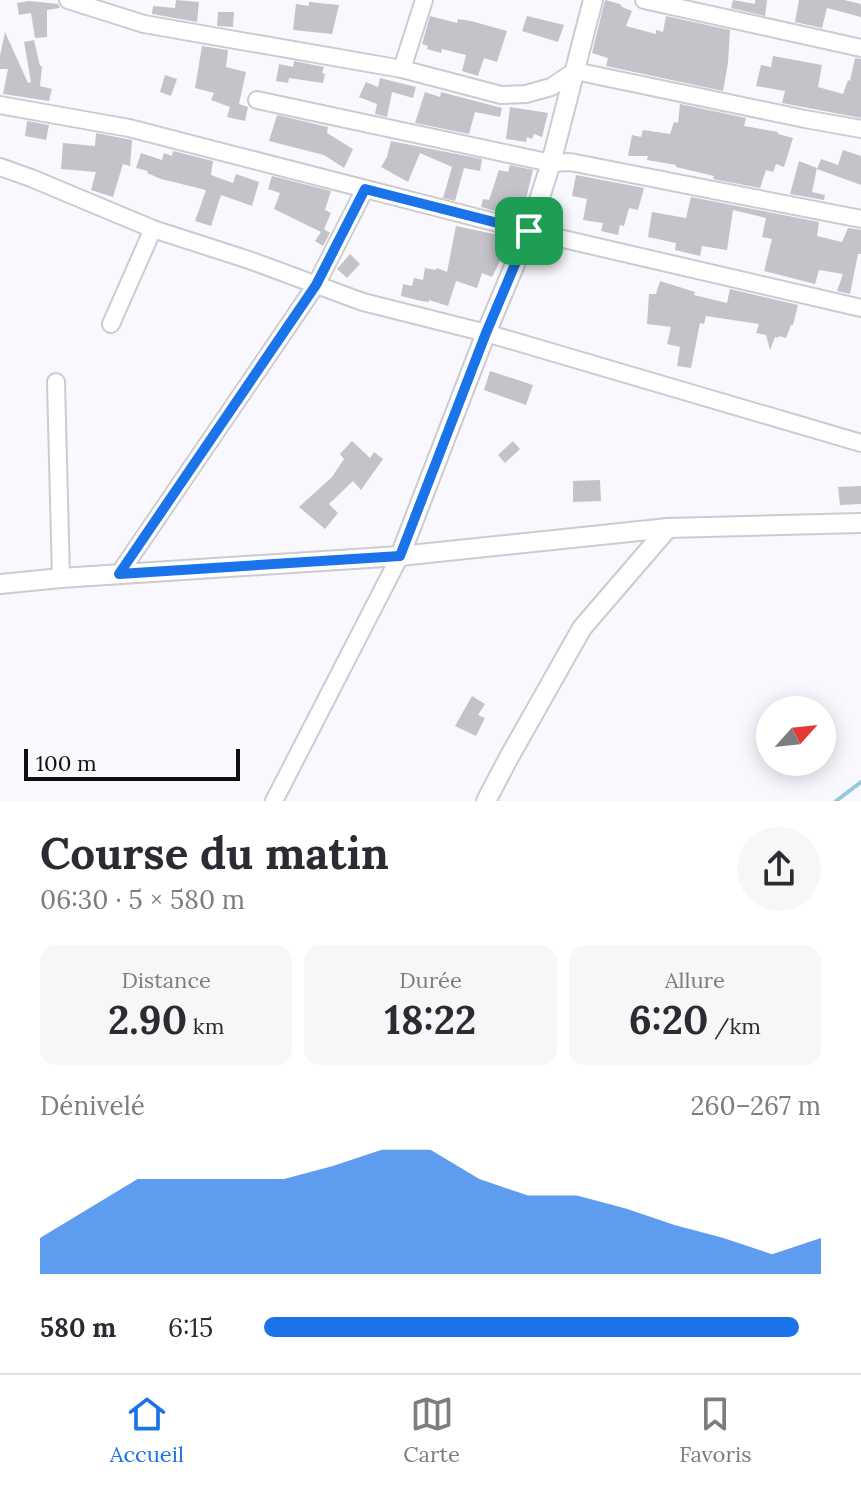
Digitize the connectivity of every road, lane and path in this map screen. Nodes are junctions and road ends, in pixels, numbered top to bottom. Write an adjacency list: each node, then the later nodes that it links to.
1 (68, 0): 6 (street)
2 (424, 0): 6 (street)
3 (593, 0): 7 (street)
4 (644, 0): 5 (street)
5 (861, 48)
6 (402, 69): 7 (street)
7 (575, 71): 10 (street); 11 (street)
8 (257, 100): 11 (street)
9 (0, 105): 13 (street)
10 (861, 129)
11 (551, 163): 14 (street); 16 (street)
12 (0, 167): 15 (street)
13 (365, 189): 16 (street); 17 (street)
14 (861, 219)
15 (153, 229): 17 (street); 19 (street)
16 (529, 231): 18 (street); 20 (street)
17 (316, 285): 20 (street); 26 (street)
18 (861, 308)
19 (111, 324)
20 (486, 333): 22 (street); 25 (street)
21 (56, 382): 27 (street)
22 (861, 443)
23 (861, 523): 24 (street)
24 (668, 528): 25 (street); 30 (street)
25 (400, 556): 26 (street); 29 (street)
26 (119, 574): 27 (street)
27 (61, 578): 28 (street)
28 (0, 584)
29 (274, 801)
30 (486, 801)

